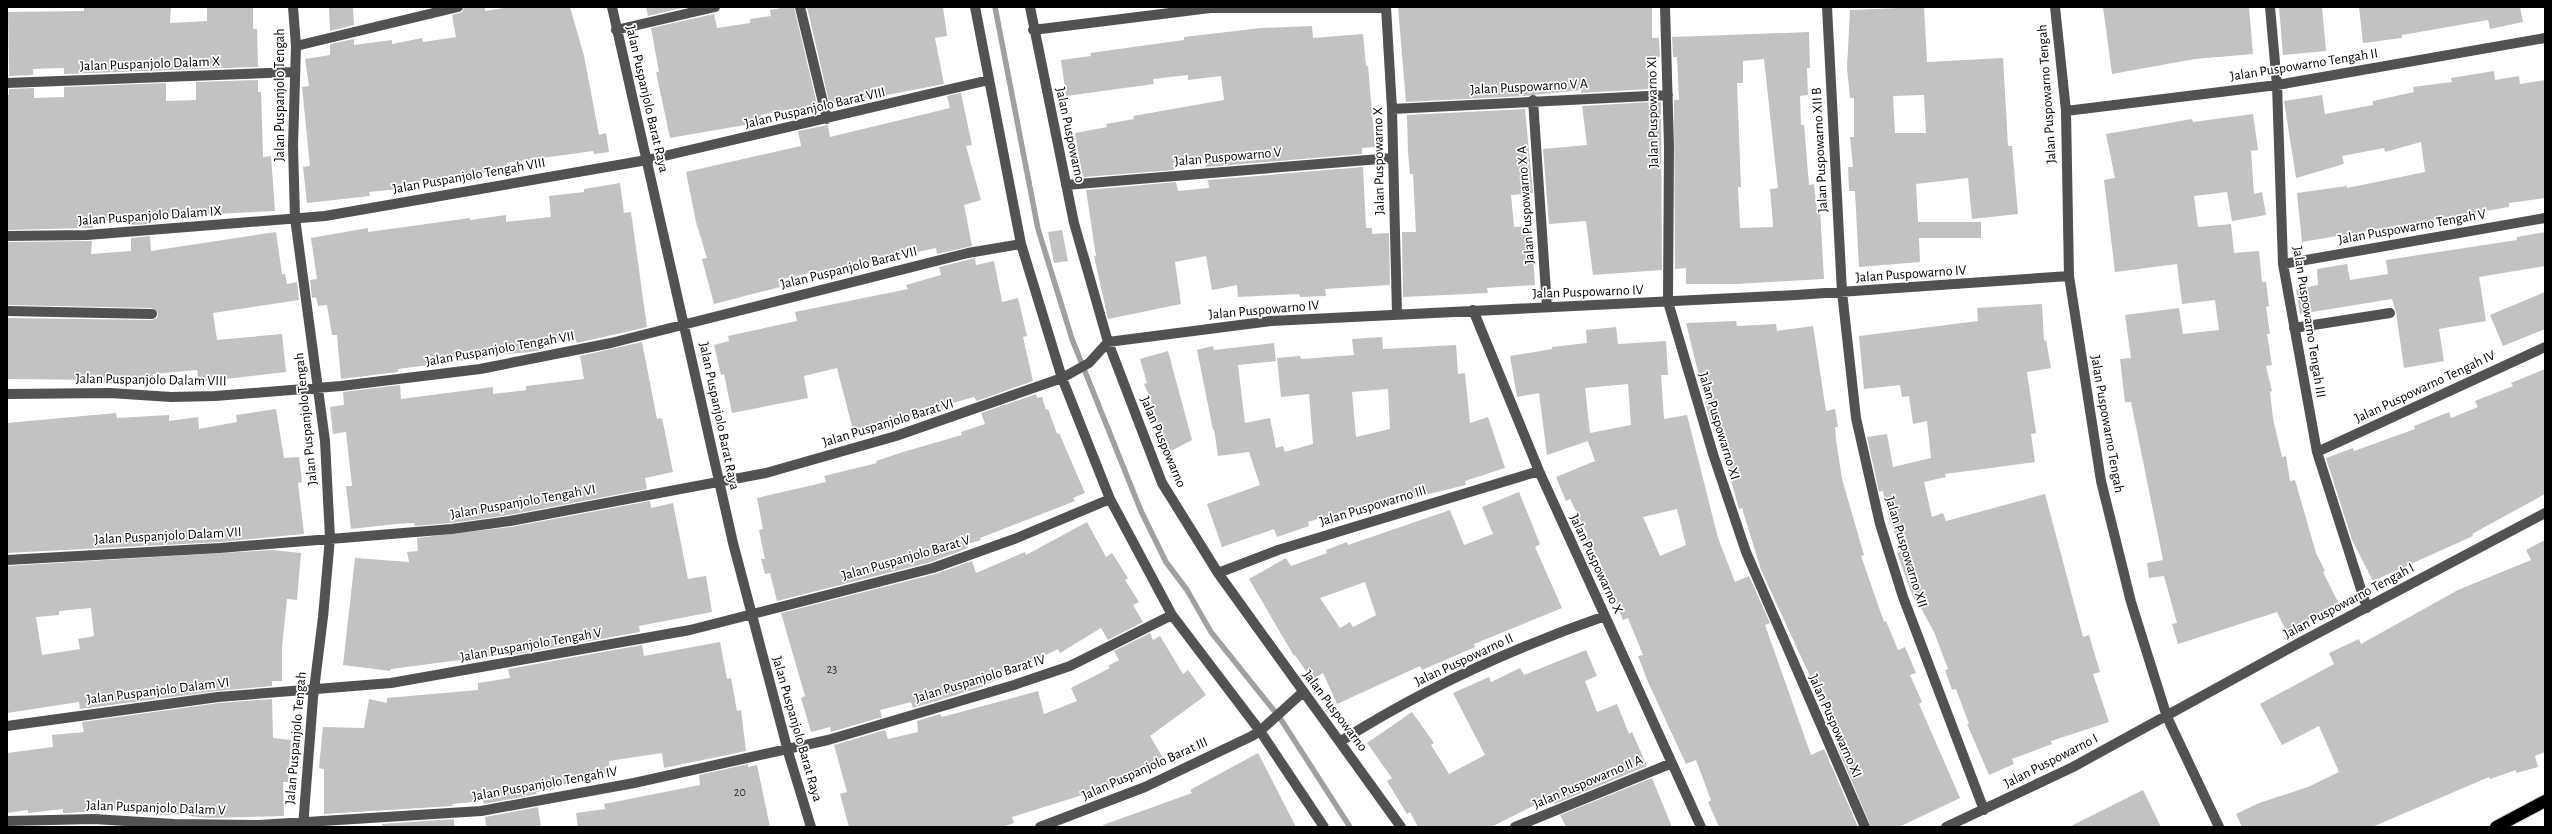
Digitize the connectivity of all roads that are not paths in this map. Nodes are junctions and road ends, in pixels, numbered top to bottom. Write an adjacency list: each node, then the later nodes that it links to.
1 (293, 7): 17 (street, Jalan Puspanjolo Tengah)
2 (458, 7): 17 (street)
3 (612, 7): 14 (street, Jalan Puspanjolo Barat Raya)
4 (715, 7): 14 (street)
5 (800, 7): 26 (street)
6 (975, 7): 19 (street)
7 (1030, 7): 15 (street, Jalan Puspowarno)
8 (1386, 7): 13 (street); 24 (street, Jalan Puspowarno X)
9 (1665, 7): 22 (street, Jalan Puspowarno XI)
10 (1827, 7): 36 (street, Jalan Puspowarno XII B)
11 (2055, 7): 25 (street, Jalan Puspowarno Tengah)
12 (2270, 7): 21 (street, Jalan Puspowarno Tengah III)
13 (1210, 8): 15 (street)
14 (616, 30): 28 (street, Jalan Puspanjolo Barat Raya)
15 (1033, 30): 29 (street, Jalan Puspowarno)
16 (2545, 38): 21 (street, Jalan Puspowarno Tengah II)
17 (296, 46): 18 (street, Jalan Puspanjolo Tengah)
18 (295, 72): 20 (street, Jalan Puspanjolo Dalam X); 30 (street, Jalan Puspanjolo Tengah)
19 (989, 80): 26 (street, Jalan Puspanjolo Barat VIII); 33 (street)
20 (7, 83)
21 (2277, 85): 25 (street, Jalan Puspowarno Tengah II); 34 (street, Jalan Puspowarno Tengah III)
22 (1668, 95): 23 (street, Jalan Puspowarno V A); 37 (street, Jalan Puspowarno XI)
23 (1533, 100): 24 (street, Jalan Puspowarno V A); 38 (street, Jalan Puspowarno X A)
24 (1392, 109): 27 (street, Jalan Puspowarno X)
25 (2066, 112): 35 (street, Jalan Puspowarno Tengah)
26 (826, 119): 28 (street, Jalan Puspanjolo Barat VIII)
27 (1392, 158): 29 (street, Jalan Puspowarno V); 43 (street, Jalan Puspowarno X)
28 (647, 160): 30 (street, Jalan Puspanjolo Tengah VIII); 44 (street, Jalan Puspanjolo Barat Raya)
29 (1066, 185): 46 (street, Jalan Puspowarno)
30 (295, 218): 32 (street, Jalan Puspanjolo Dalam IX); 49 (street, Jalan Puspanjolo Tengah)
31 (2545, 218): 34 (street, Jalan Puspowarno Tengah V)
32 (7, 236)
33 (1021, 244): 44 (street, Jalan Puspanjolo Barat VII); 48 (street)
34 (2283, 264): 45 (street, Jalan Puspowarno Tengah III)
35 (2069, 276): 36 (street, Jalan Puspowarno IV); 65 (street, Jalan Puspowarno Tengah)
36 (1842, 292): 37 (street, Jalan Puspowarno IV); 72 (street, Jalan Puspowarno XII)
37 (1668, 302): 38 (street, Jalan Puspowarno IV); 81 (street, Jalan Puspowarno XI)
38 (1547, 308): 39 (street, Jalan Puspowarno IV)
39 (1474, 310): 43 (street, Jalan Puspowarno IV); 52 (street, Jalan Puspowarno X)
40 (7, 311): 42 (street)
41 (2390, 313): 45 (street)
42 (152, 314)
43 (1397, 314): 46 (street, Jalan Puspowarno IV)
44 (685, 324): 49 (street, Jalan Puspanjolo Tengah VII); 53 (street, Jalan Puspanjolo Barat Raya)
45 (2294, 328): 51 (street, Jalan Puspowarno Tengah III)
46 (1108, 342): 48 (street, Jalan Puspanjolo Barat VI); 58 (street, Jalan Puspowarno)
47 (2545, 347): 51 (street, Jalan Puspowarno Tengah IV)
48 (1066, 376): 53 (street, Jalan Puspanjolo Barat VI); 54 (street)
49 (318, 388): 50 (street, Jalan Puspanjolo Dalam VIII); 56 (street, Jalan Puspanjolo Tengah)
50 (7, 394)
51 (2317, 452): 59 (street, Jalan Puspowarno Tengah III)
52 (1539, 471): 58 (street, Jalan Puspowarno III); 62 (street, Jalan Puspowarno X)
53 (718, 482): 56 (street, Jalan Puspanjolo Tengah VI); 61 (street, Jalan Puspanjolo Barat Raya)
54 (1110, 499): 60 (street); 61 (street, Jalan Puspanjolo Barat V)
55 (2545, 513): 59 (street, Jalan Puspowarno Tengah I)
56 (330, 538): 57 (street, Jalan Puspanjolo Dalam VII); 63 (street, Jalan Puspanjolo Tengah)
57 (7, 560)
58 (1218, 573): 64 (street, Jalan Puspowarno)
59 (2367, 608): 65 (street, Jalan Puspowarno Tengah I)
60 (1172, 615): 67 (street); 69 (street, Jalan Puspanjolo Barat IV)
61 (751, 616): 63 (street, Jalan Puspanjolo Tengah V); 69 (street, Jalan Puspanjolo Barat Raya)
62 (1605, 616): 68 (street, Jalan Puspowarno II); 70 (street, Jalan Puspowarno X)
63 (314, 689): 66 (street, Jalan Puspanjolo Dalam VI); 74 (street, Jalan Puspanjolo Tengah)
64 (1303, 692): 67 (street, Jalan Puspanjolo Barat III); 68 (street, Jalan Puspowarno)
65 (2167, 717): 72 (street, Jalan Puspowarno I); 83 (street, Jalan Puspowarno Tengah)
66 (7, 726)
67 (1260, 732): 76 (street, Jalan Puspanjolo Barat III); 77 (street)
68 (1341, 741): 78 (street, Jalan Puspowarno)
69 (788, 750): 74 (street, Jalan Puspanjolo Tengah IV); 75 (street, Jalan Puspanjolo Barat Raya)
70 (1672, 763): 79 (street, Jalan Puspowarno II A); 80 (street, Jalan Puspowarno X)
71 (2545, 801): 84 (highway)
72 (1984, 810): 82 (street, Jalan Puspowarno I)
73 (7, 821): 74 (street, Jalan Puspanjolo Dalam V)
74 (303, 824)
75 (811, 827)
76 (1040, 827)
77 (1324, 827)
78 (1401, 827)
79 (1515, 827)
80 (1701, 827)
81 (1865, 827)
82 (1946, 827)
83 (2219, 827)
84 (2496, 827)

